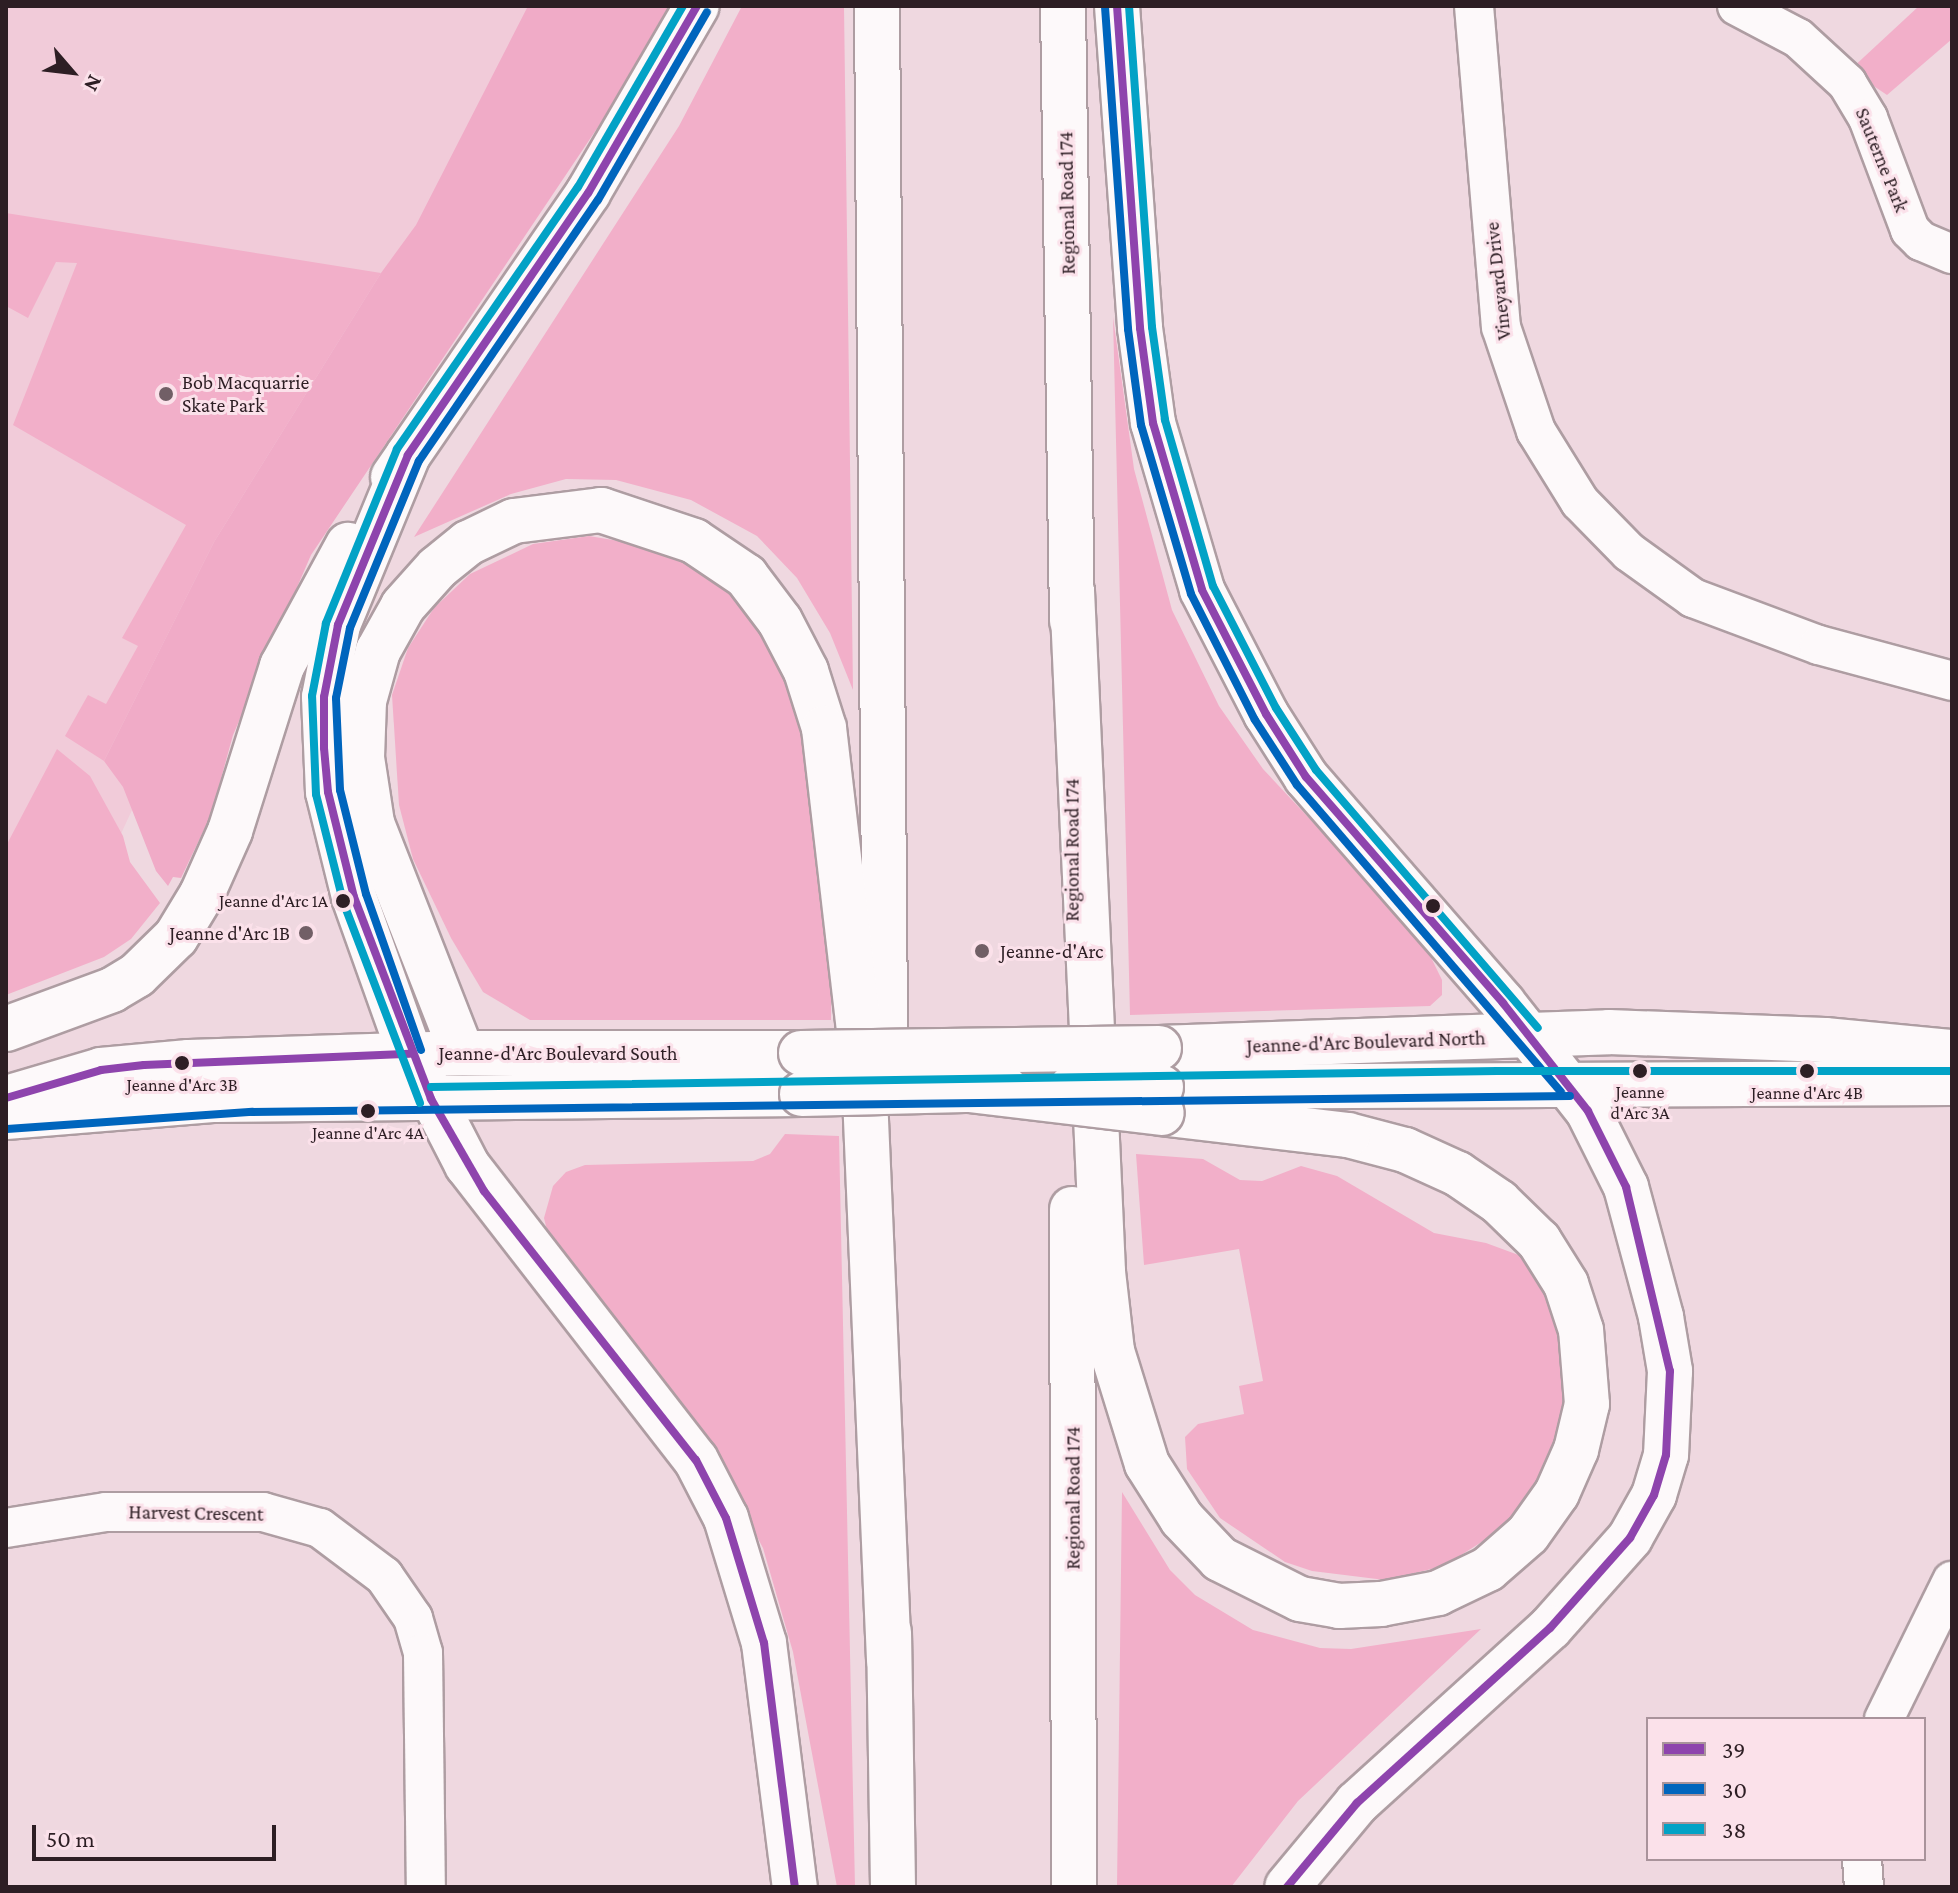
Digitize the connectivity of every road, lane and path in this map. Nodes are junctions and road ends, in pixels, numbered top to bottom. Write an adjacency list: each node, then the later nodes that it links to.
1 (697, 6): 8 (main road)
2 (877, 6): 26 (main road)
3 (1063, 6): 9 (main road, Regional Road 174)
4 (1117, 6): 12 (main road)
5 (1474, 6): 10 (street, Vineyard Drive)
6 (1737, 6): 7 (street, Sauterne Park)
7 (1952, 254)
8 (408, 455): 11 (main road); 15 (main road)
9 (1072, 591): 18 (main road); 32 (main road, Regional Road 174)
10 (1952, 681)
11 (6, 1029)
12 (1529, 1036): 13 (main road, Jeanne-d'Arc Boulevard North); 18 (main road, Jeanne-d'Arc Boulevard North); 20 (main road)
13 (1952, 1052)
14 (462, 1053): 15 (main road, Jeanne-d'Arc Boulevard South); 17 (main road, Jeanne-d'Arc Boulevard South); 26 (main road)
15 (410, 1054): 21 (main road, Jeanne-d'Arc Boulevard South); 22 (main road)
16 (970, 1071): 17 (main road, Jeanne-d'Arc Boulevard South, bridge); 18 (main road, bridge); 18 (main road, Jeanne-d'Arc Boulevard North, bridge)
17 (801, 1074): 22 (main road, Jeanne-d'Arc Boulevard South)
18 (1161, 1083): 20 (main road, Jeanne-d'Arc Boulevard North)
19 (1952, 1083): 20 (main road, Jeanne-d'Arc Boulevard North)
20 (1570, 1084): 33 (main road)
21 (6, 1098)
22 (431, 1099): 23 (main road, Jeanne-d'Arc Boulevard South); 30 (main road)
23 (6, 1117)
24 (6, 1528): 29 (street, Harvest Crescent)
25 (1952, 1581): 27 (street)
26 (889, 1660): 31 (main road)
27 (1885, 1717)
28 (1862, 1861): 34 (street)
29 (426, 1887)
30 (795, 1887)
31 (893, 1887)
32 (1074, 1887)
33 (1287, 1887)
34 (1864, 1887)

